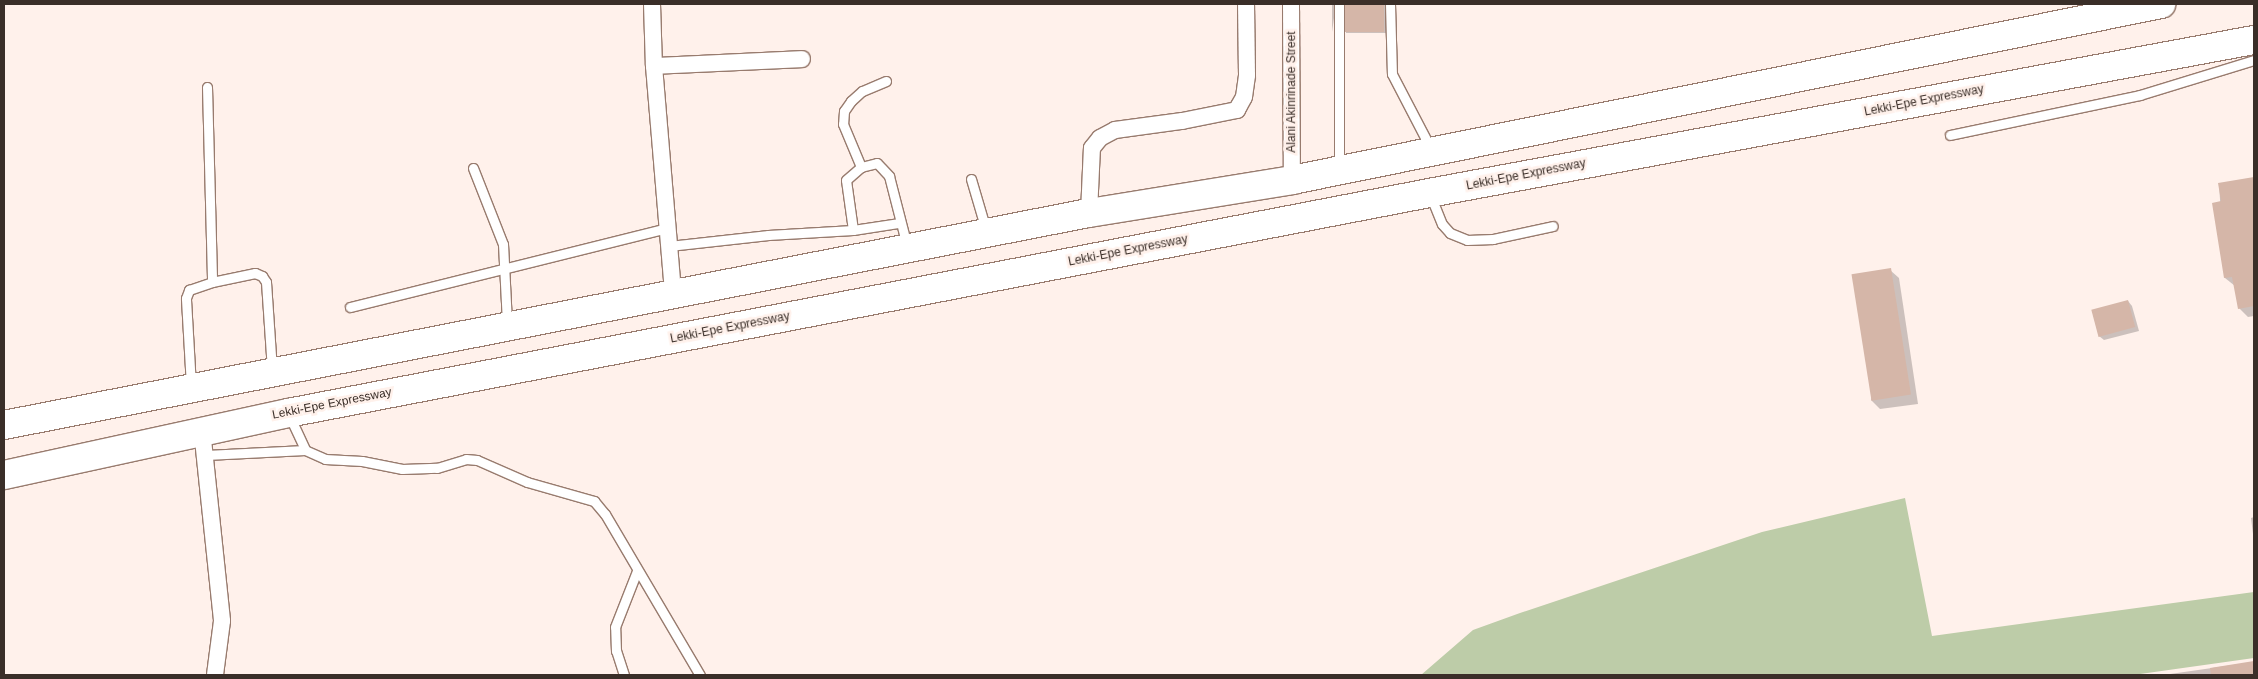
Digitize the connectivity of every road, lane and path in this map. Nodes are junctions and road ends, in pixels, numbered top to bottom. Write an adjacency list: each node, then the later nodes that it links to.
1 (652, 4): 10 (street)
2 (1246, 4): 21 (street)
3 (1292, 4): 19 (street, Alani Akinrinade Street)
4 (1339, 4): 17 (lane)
5 (1390, 4): 14 (lane)
6 (2161, 4): 14 (highway)
7 (2254, 40): 20 (highway, Lekki-Epe Expressway)
8 (802, 59): 10 (street)
9 (2254, 60): 13 (lane)
10 (654, 66): 24 (street)
11 (886, 81): 15 (lane)
12 (207, 87): 30 (lane)
13 (1950, 135)
14 (1432, 151): 17 (highway)
15 (861, 167): 22 (lane); 25 (lane)
16 (473, 168): 29 (lane)
17 (1339, 170): 19 (highway)
18 (971, 179): 26 (lane)
19 (1292, 180): 21 (highway)
20 (1429, 193): 23 (lane); 36 (highway, Lekki-Epe Expressway)
21 (1089, 213): 26 (highway)
22 (899, 223): 25 (lane); 28 (lane)
23 (1552, 226)
24 (667, 228): 27 (street); 29 (lane)
25 (854, 230): 27 (lane)
26 (987, 233): 28 (highway)
27 (669, 246): 31 (street)
28 (908, 248): 31 (highway)
29 (506, 270): 32 (lane); 33 (lane)
30 (212, 282): 34 (lane); 35 (lane)
31 (673, 294): 33 (highway)
32 (350, 307)
33 (507, 327): 34 (highway)
34 (272, 373): 35 (highway)
35 (191, 388): 37 (highway)
36 (288, 412): 38 (highway, Lekki-Epe Expressway); 39 (lane)
37 (4, 425)
38 (204, 443): 39 (lane); 40 (highway, Lekki-Epe Expressway); 42 (street)
39 (305, 450): 41 (lane)
40 (4, 475)
41 (636, 571): 43 (lane); 44 (lane)
42 (215, 675)
43 (624, 675)
44 (700, 675)

